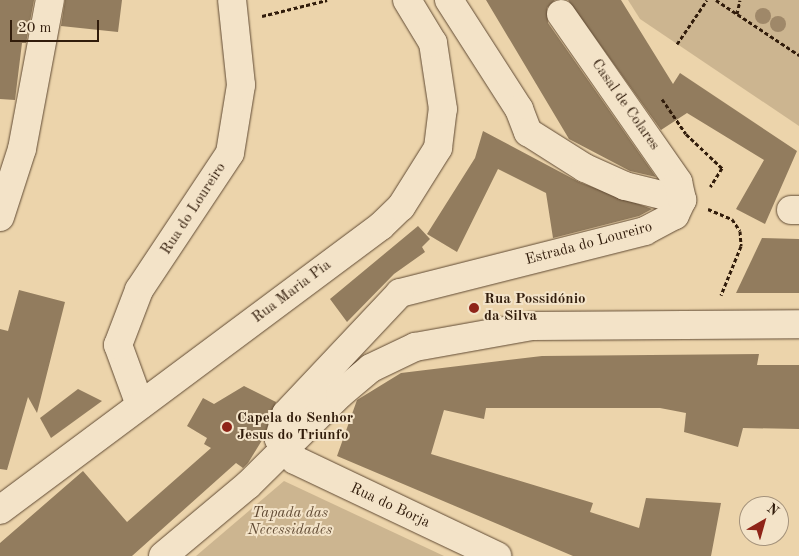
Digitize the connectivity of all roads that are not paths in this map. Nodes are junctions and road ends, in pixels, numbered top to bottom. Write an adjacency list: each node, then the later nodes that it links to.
1 (50, 0): 7 (street)
2 (407, 0): 9 (street, Rua Maria Pia)
3 (449, 0): 6 (street)
4 (233, 11): 9 (street, Rua do Loureiro)
5 (562, 14): 6 (street, Casal de Colares)
6 (690, 202): 10 (street, Estrada do Loureiro)
7 (0, 217)
8 (799, 324): 10 (street)
9 (140, 405): 11 (street, Rua Maria Pia)
10 (286, 451): 12 (street); 13 (street, Rua do Borja)
11 (0, 510)
12 (163, 556)
13 (497, 556)

